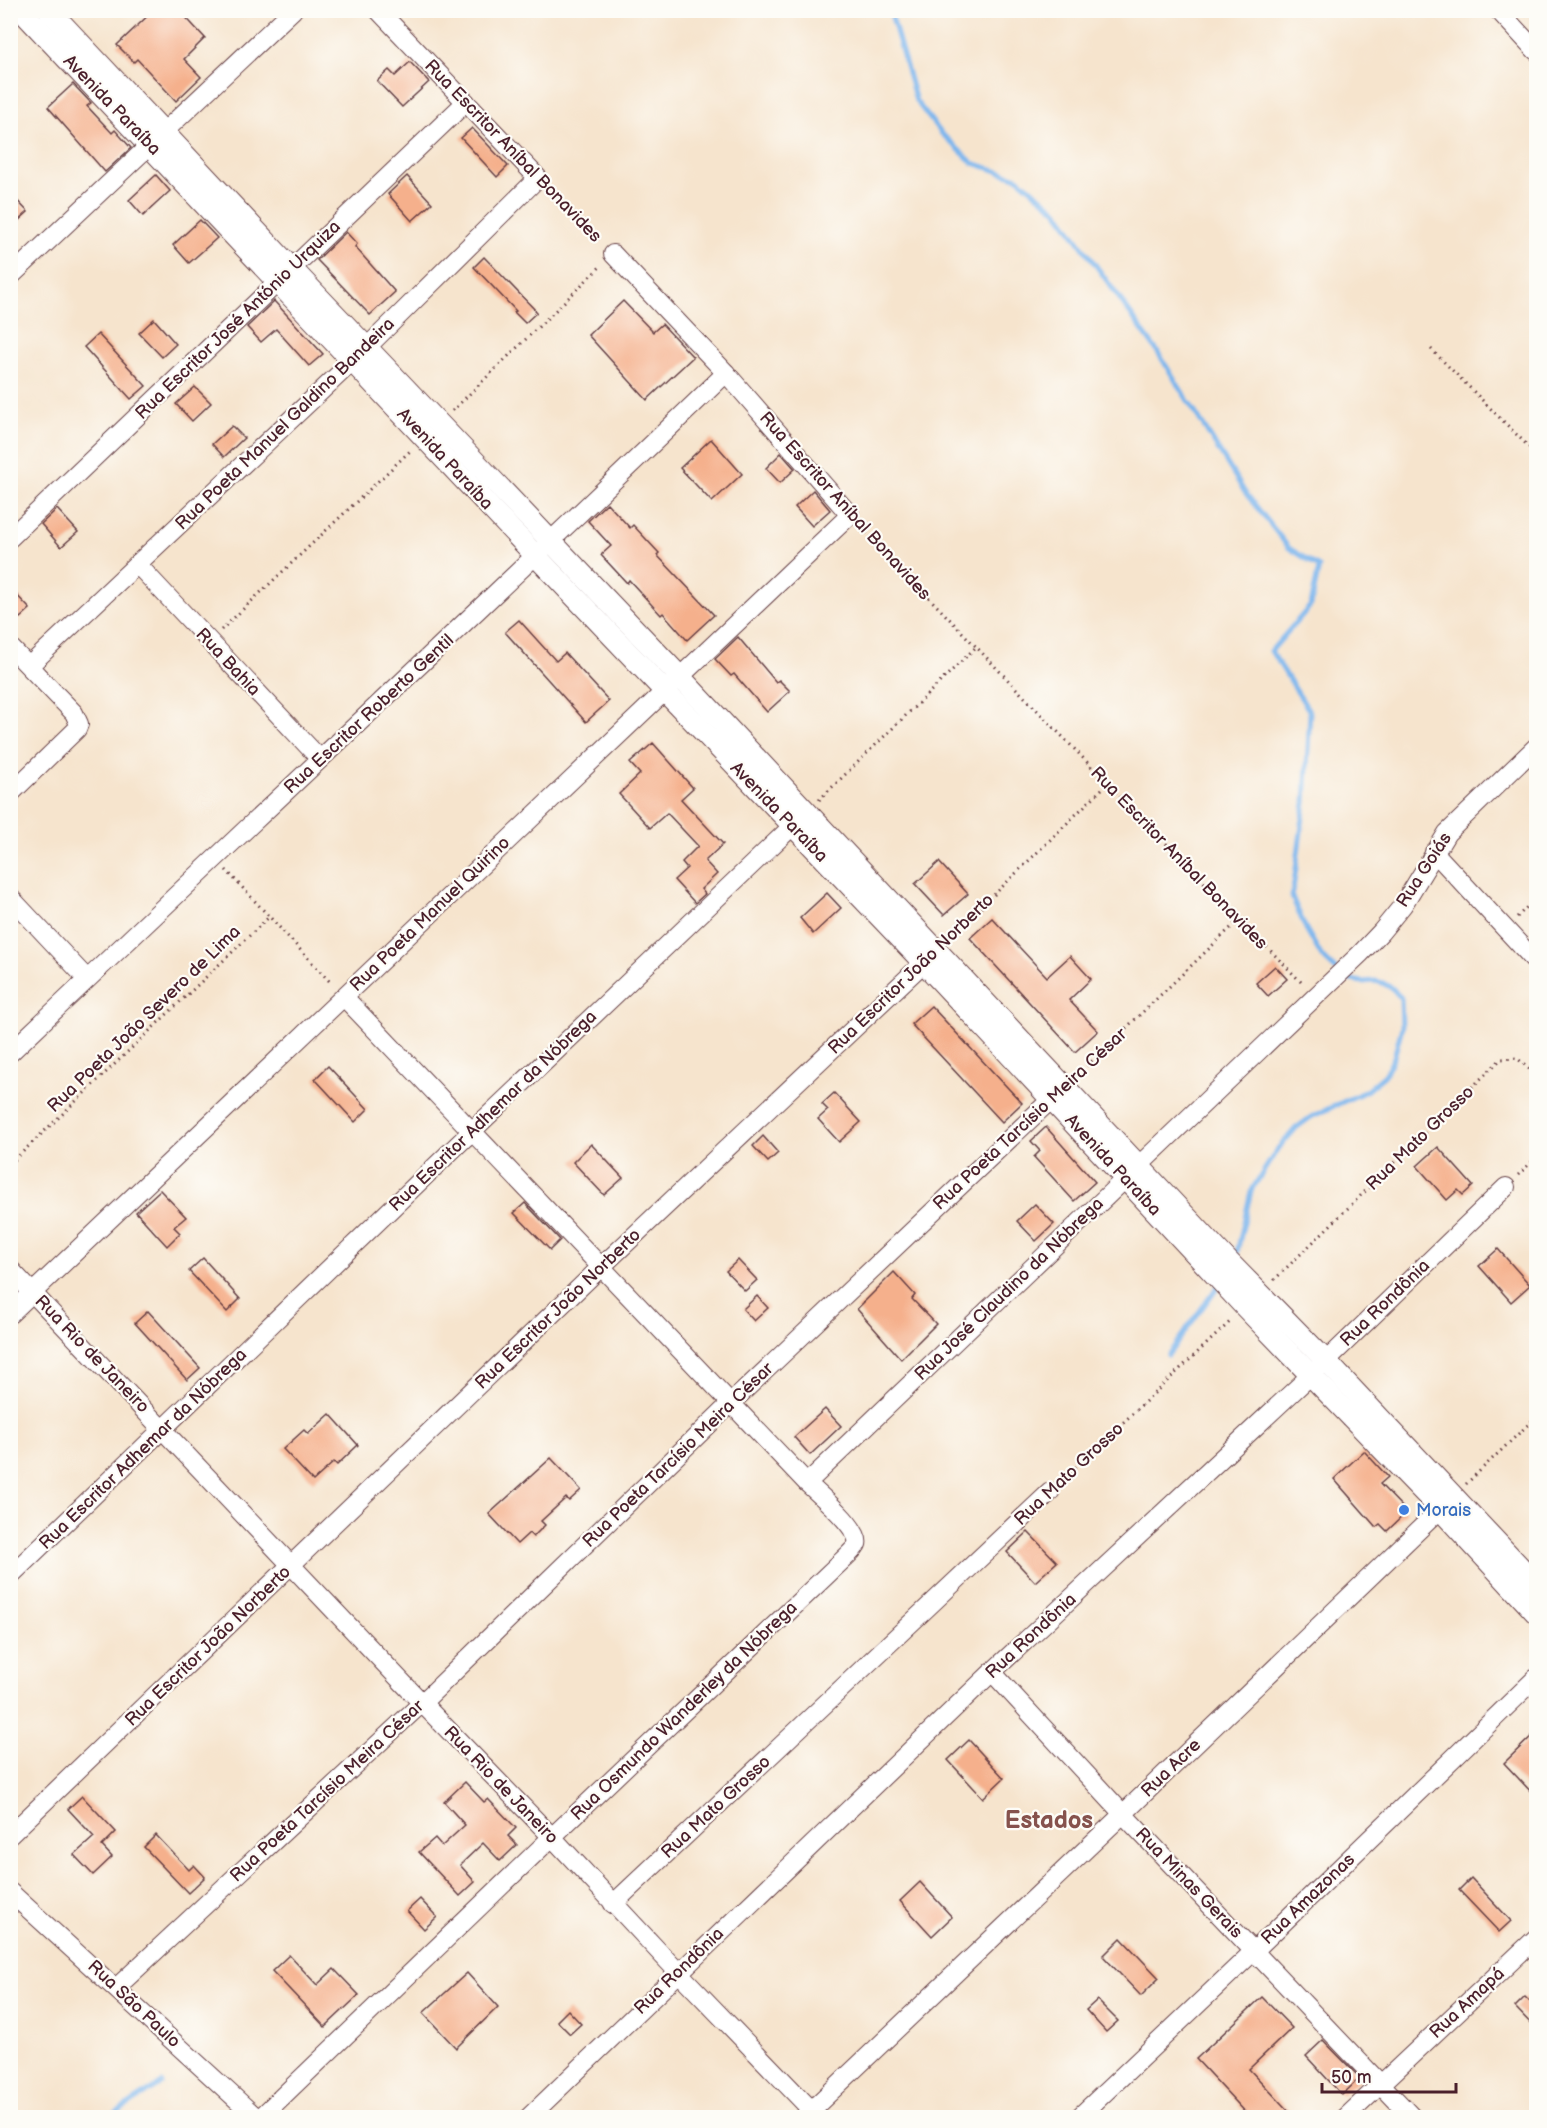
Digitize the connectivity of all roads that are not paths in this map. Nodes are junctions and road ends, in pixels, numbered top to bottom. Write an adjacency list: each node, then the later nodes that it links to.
1 (15, 10): 7 (street)
2 (21, 10): 10 (street, Avenida Paraíba)
3 (49, 10): 10 (street, Avenida Paraíba)
4 (293, 10): 10 (street)
5 (378, 10): 9 (street, Rua Escritor Aníbal Bonavides)
6 (1498, 10): 8 (street)
7 (10, 15)
8 (1536, 51)
9 (466, 102): 11 (street, Rua Escritor Aníbal Bonavides); 13 (street, Rua Escritor José António Urquiza)
10 (156, 139): 13 (street, Avenida Paraíba); 14 (street)
11 (538, 178): 15 (street, Rua Poeta Manuel Galdino Bandeira)
12 (614, 254): 16 (street, Rua Escritor Aníbal Bonavides)
13 (285, 275): 15 (street, Avenida Paraíba); 18 (street, Rua Escritor José António Urquiza)
14 (10, 277)
15 (360, 354): 19 (street, Avenida Paraíba); 20 (street, Avenida Paraíba); 21 (street, Rua Poeta Manuel Galdino Bandeira)
16 (726, 373): 17 (street, Rua Escritor Aníbal Bonavides); 19 (street, Rua Escritor Roberto Gentil)
17 (850, 515): 24 (street, Rua Poeta Manuel Quirino)
18 (10, 538)
19 (552, 541): 20 (street, Rua Escritor Roberto Gentil); 24 (street, Avenida Paraíba)
20 (536, 556): 25 (street, Avenida Paraíba); 27 (street, Rua Escritor Roberto Gentil)
21 (137, 564): 23 (street, Rua Poeta Manuel Galdino Bandeira); 27 (street, Rua Bahia)
22 (10, 647): 23 (street)
23 (28, 666): 28 (street)
24 (680, 677): 25 (street, Rua Poeta Manuel Quirino); 29 (street, Avenida Paraíba)
25 (664, 691): 29 (street, Avenida Paraíba); 35 (street, Rua Poeta Manuel Quirino)
26 (1536, 747): 30 (street, Rua Goiás)
27 (320, 759): 34 (street, Rua Escritor Roberto Gentil)
28 (10, 794)
29 (800, 819): 32 (street, Avenida Paraíba); 39 (street, Rua Escritor Adhemar da Nóbrega)
30 (1434, 852): 33 (street); 36 (street, Rua Goiás)
31 (10, 897): 34 (street)
32 (930, 957): 38 (street, Avenida Paraíba); 42 (street, Rua Escritor João Norberto)
33 (1536, 962)
34 (87, 979): 37 (street, Rua Escritor Roberto Gentil)
35 (344, 997): 39 (street); 44 (street, Rua Poeta Manuel Quirino)
36 (1316, 997): 40 (street, Rua José Claudino da Nóbrega)
37 (10, 1053)
38 (1058, 1094): 40 (street, Avenida Paraíba); 47 (street, Rua Poeta Tarcísio Meira César)
39 (472, 1131): 42 (street); 48 (street, Rua Escritor Adhemar da Nóbrega)
40 (1131, 1172): 46 (street, Avenida Paraíba); 49 (street, Rua José Claudino da Nóbrega)
41 (1506, 1187): 46 (street, Rua Rondônia)
42 (601, 1268): 47 (street); 52 (street, Rua Escritor João Norberto)
43 (10, 1269): 44 (street, Rua Rio de Janeiro)
44 (33, 1293): 45 (street, Rua Poeta Manuel Quirino); 48 (street, Rua Rio de Janeiro)
45 (10, 1314)
46 (1318, 1367): 51 (street, Avenida Paraíba); 56 (street, Rua Rondônia)
47 (731, 1403): 49 (street); 58 (street, Rua Poeta Tarcísio Meira César)
48 (164, 1429): 52 (street, Rua Rio de Janeiro); 53 (street, Rua Escritor Adhemar da Nóbrega)
49 (807, 1483): 61 (street, Rua Osmundo Wanderley da Nóbrega)
50 (1050, 1492): 63 (street, Rua Mato Grosso)
51 (1447, 1502): 54 (street, Avenida Paraíba); 55 (street, Avenida Paraíba); 59 (street, Rua Acre)
52 (292, 1565): 58 (street, Rua Rio de Janeiro); 60 (street, Rua Escritor João Norberto)
53 (10, 1576)
54 (1536, 1584)
55 (1536, 1613)
56 (992, 1672): 59 (street, Rua Minas Gerais); 66 (street, Rua Rondônia)
57 (1536, 1678): 65 (street, Rua Amazonas)
58 (422, 1703): 61 (street, Rua Rio de Janeiro); 67 (street, Rua Poeta Tarcísio Meira César)
59 (1123, 1814): 65 (street, Rua Minas Gerais); 69 (street, Rua Acre)
60 (10, 1835)
61 (552, 1837): 63 (street, Rua Rio de Janeiro); 70 (street, Rua Osmundo Wanderley da Nóbrega)
62 (10, 1892): 67 (street, Rua São Paulo)
63 (613, 1904): 66 (street, Rua Rio de Janeiro)
64 (1536, 1938): 68 (street, Rua Amapá)
65 (1254, 1951): 68 (street, Rua Minas Gerais); 72 (street, Rua Amazonas)
66 (678, 1972): 69 (street, Rua Rio de Janeiro); 71 (street, Rua Rondônia)
67 (116, 1988): 70 (street, Rua São Paulo)
68 (1381, 2083): 73 (street, Rua Amapá); 74 (street, Rua Minas Gerais)
69 (811, 2115)
70 (259, 2118)
71 (528, 2118)
72 (1078, 2118)
73 (1345, 2118)
74 (1413, 2118)

